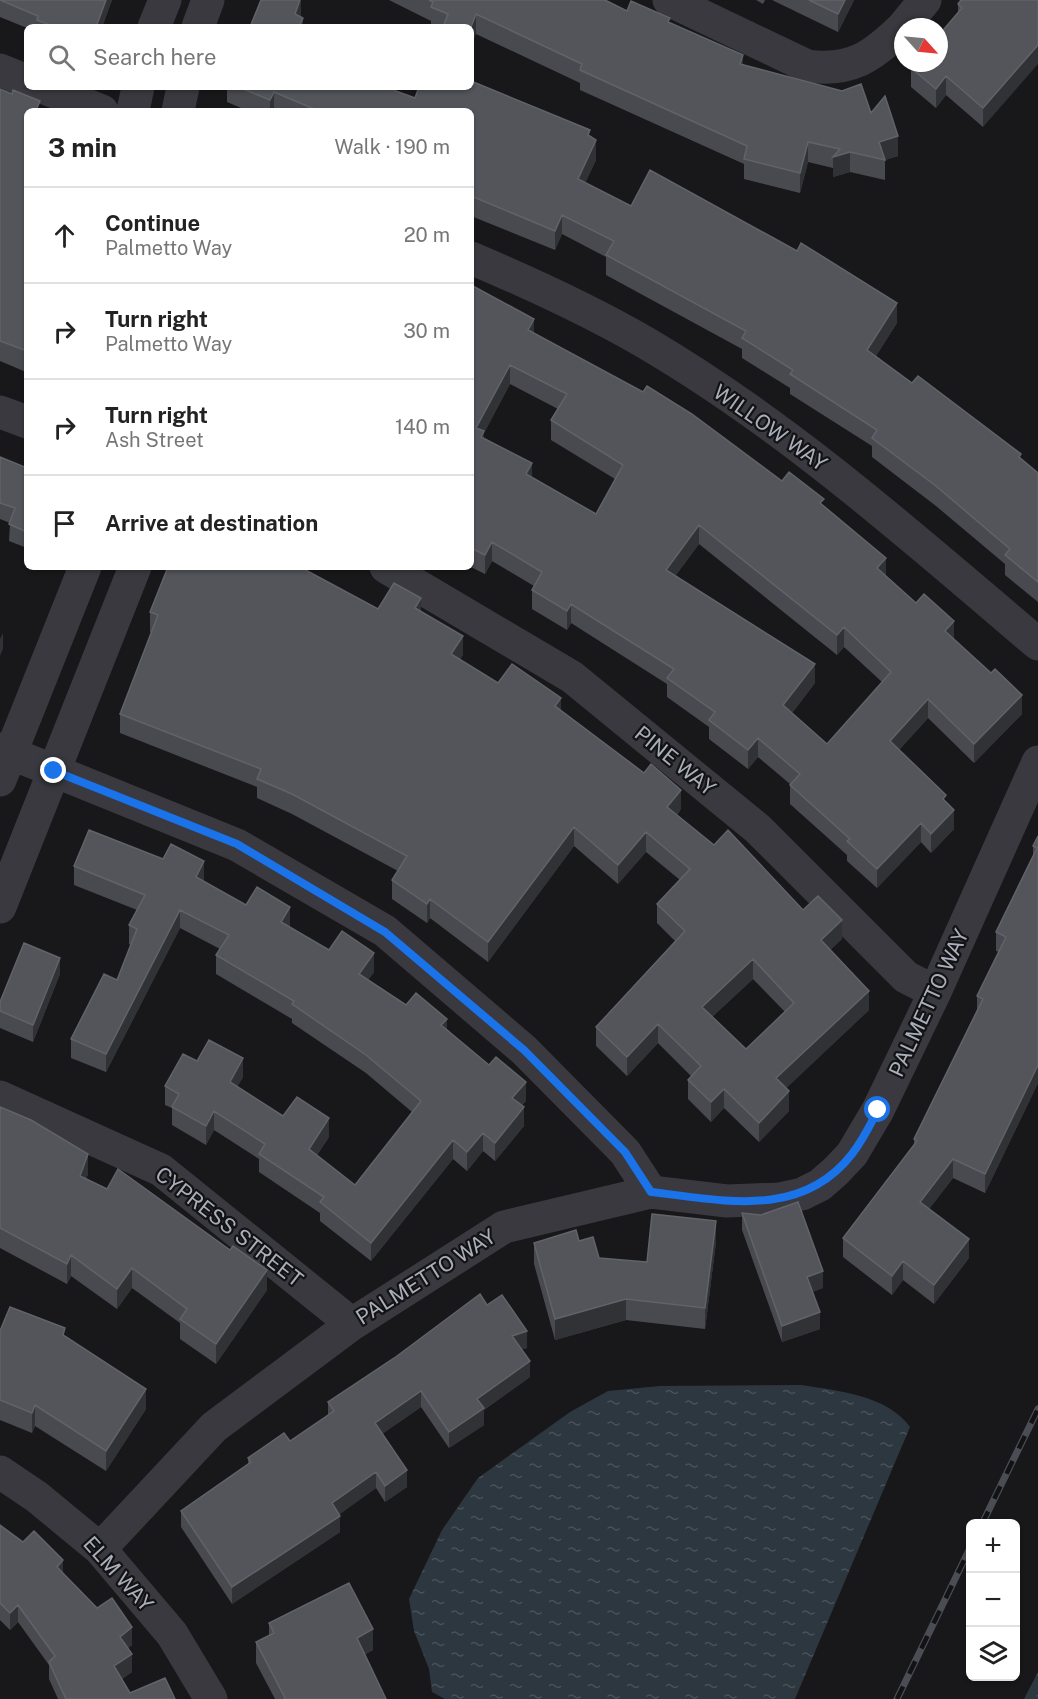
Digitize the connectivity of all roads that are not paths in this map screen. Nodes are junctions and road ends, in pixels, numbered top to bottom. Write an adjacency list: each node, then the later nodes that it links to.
1 (165, 0): 6 (street)
2 (208, 0): 7 (street)
3 (669, 0): 8 (street)
4 (925, 0): 5 (street)
5 (910, 18)
6 (155, 24)
7 (199, 24)
8 (894, 36)
9 (0, 70): 10 (street)
10 (24, 80)
11 (50, 90): 14 (street)
12 (137, 90): 15 (street)
13 (182, 90): 16 (street)
14 (94, 108)
15 (134, 108)
16 (179, 108)
17 (474, 259): 23 (street, WILLOW WAY)
18 (0, 412): 19 (street)
19 (24, 421)
20 (84, 570): 24 (street)
21 (134, 570): 26 (street)
22 (391, 570): 28 (street, PINE WAY)
23 (1038, 644)
24 (4, 761): 26 (street)
25 (1038, 762): 28 (street, PALMETTO WAY)
26 (54, 771): 27 (street); 30 (street)
27 (0, 907)
28 (935, 992): 30 (street, PALMETTO WAY)
29 (0, 1097): 31 (street, CYPRESS STREET)
30 (651, 1192): 31 (street, PALMETTO WAY)
31 (352, 1324): 33 (street, PALMETTO WAY)
32 (0, 1472): 33 (street, ELM WAY)
33 (100, 1549): 34 (street, ELM WAY)
34 (211, 1699)

